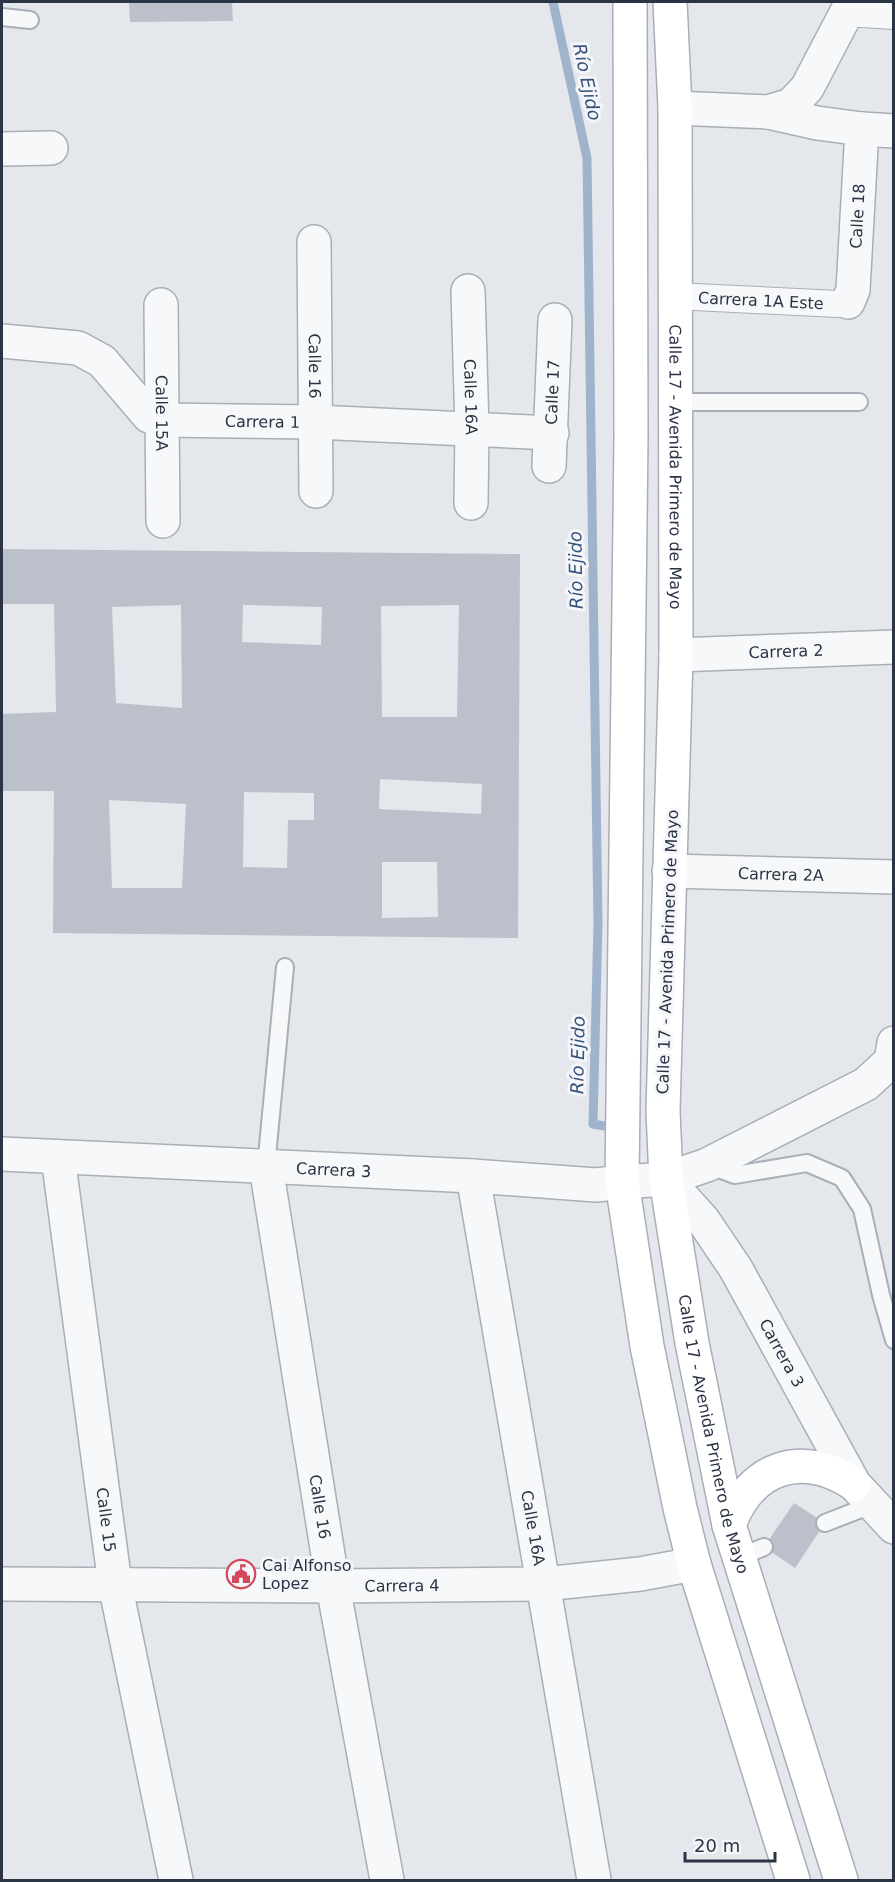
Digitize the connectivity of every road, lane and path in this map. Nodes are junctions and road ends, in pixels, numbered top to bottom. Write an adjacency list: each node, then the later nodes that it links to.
1 (630, 2): 41 (main road)
2 (670, 2): 7 (main road, Calle 17 - Avenida Primero de Mayo)
3 (849, 7): 4 (street); 8 (street)
4 (894, 16)
5 (2, 17): 6 (lane)
6 (30, 20)
7 (675, 108): 8 (street); 14 (main road, Calle 17 - Avenida Primero de Mayo)
8 (768, 112): 9 (street)
9 (878, 130): 15 (street, Calle 18)
10 (51, 148): 11 (street)
11 (2, 149)
12 (314, 242): 22 (street, Calle 16)
13 (468, 291): 23 (street, Calle 16A)
14 (674, 296): 15 (street, Carrera 1A Este); 19 (main road, Calle 17 - Avenida Primero de Mayo)
15 (848, 302)
16 (161, 305): 21 (street, Calle 15A)
17 (555, 320): 24 (street, Calle 17)
18 (2, 341): 21 (street)
19 (675, 402): 20 (lane); 30 (main road, Calle 17 - Avenida Primero de Mayo)
20 (859, 402)
21 (162, 420): 22 (street, Carrera 1); 28 (street, Calle 15A)
22 (315, 422): 23 (street, Carrera 1); 26 (street, Calle 16)
23 (472, 429): 24 (street, Carrera 1); 27 (street, Calle 16A)
24 (552, 433): 25 (street, Calle 17)
25 (549, 466)
26 (316, 491)
27 (471, 503)
28 (163, 521)
29 (894, 647): 30 (street, Carrera 2)
30 (676, 655): 31 (main road, Calle 17 - Avenida Primero de Mayo)
31 (669, 871): 32 (street, Carrera 2A); 40 (main road, Calle 17 - Avenida Primero de Mayo)
32 (894, 877)
33 (285, 967): 38 (lane)
34 (892, 1052): 37 (street, Carrera 3)
35 (2, 1155): 36 (street, Carrera 3)
36 (58, 1157): 38 (street, Carrera 3); 48 (street, Calle 15)
37 (707, 1165): 40 (street, Carrera 3); 42 (lane)
38 (266, 1167): 39 (street, Carrera 3); 50 (street, Calle 16)
39 (473, 1176): 41 (street, Carrera 3); 49 (street, Calle 16A)
40 (666, 1179): 41 (street, Carrera 3); 43 (street, Carrera 3); 45 (main road, Calle 17 - Avenida Primero de Mayo)
41 (609, 1184): 46 (main road)
42 (894, 1340)
43 (873, 1505): 44 (lane); 45 (main road)
44 (825, 1523)
45 (729, 1525): 55 (main road, Calle 17 - Avenida Primero de Mayo)
46 (684, 1566): 49 (street, Carrera 4); 54 (main road)
47 (2, 1584): 48 (street, Carrera 4)
48 (115, 1584): 50 (street, Carrera 4); 51 (street, Calle 15)
49 (544, 1584): 50 (street, Carrera 4); 53 (street, Calle 16A)
50 (333, 1586): 52 (street, Calle 16)
51 (176, 1881)
52 (387, 1881)
53 (594, 1881)
54 (793, 1881)
55 (841, 1881)

